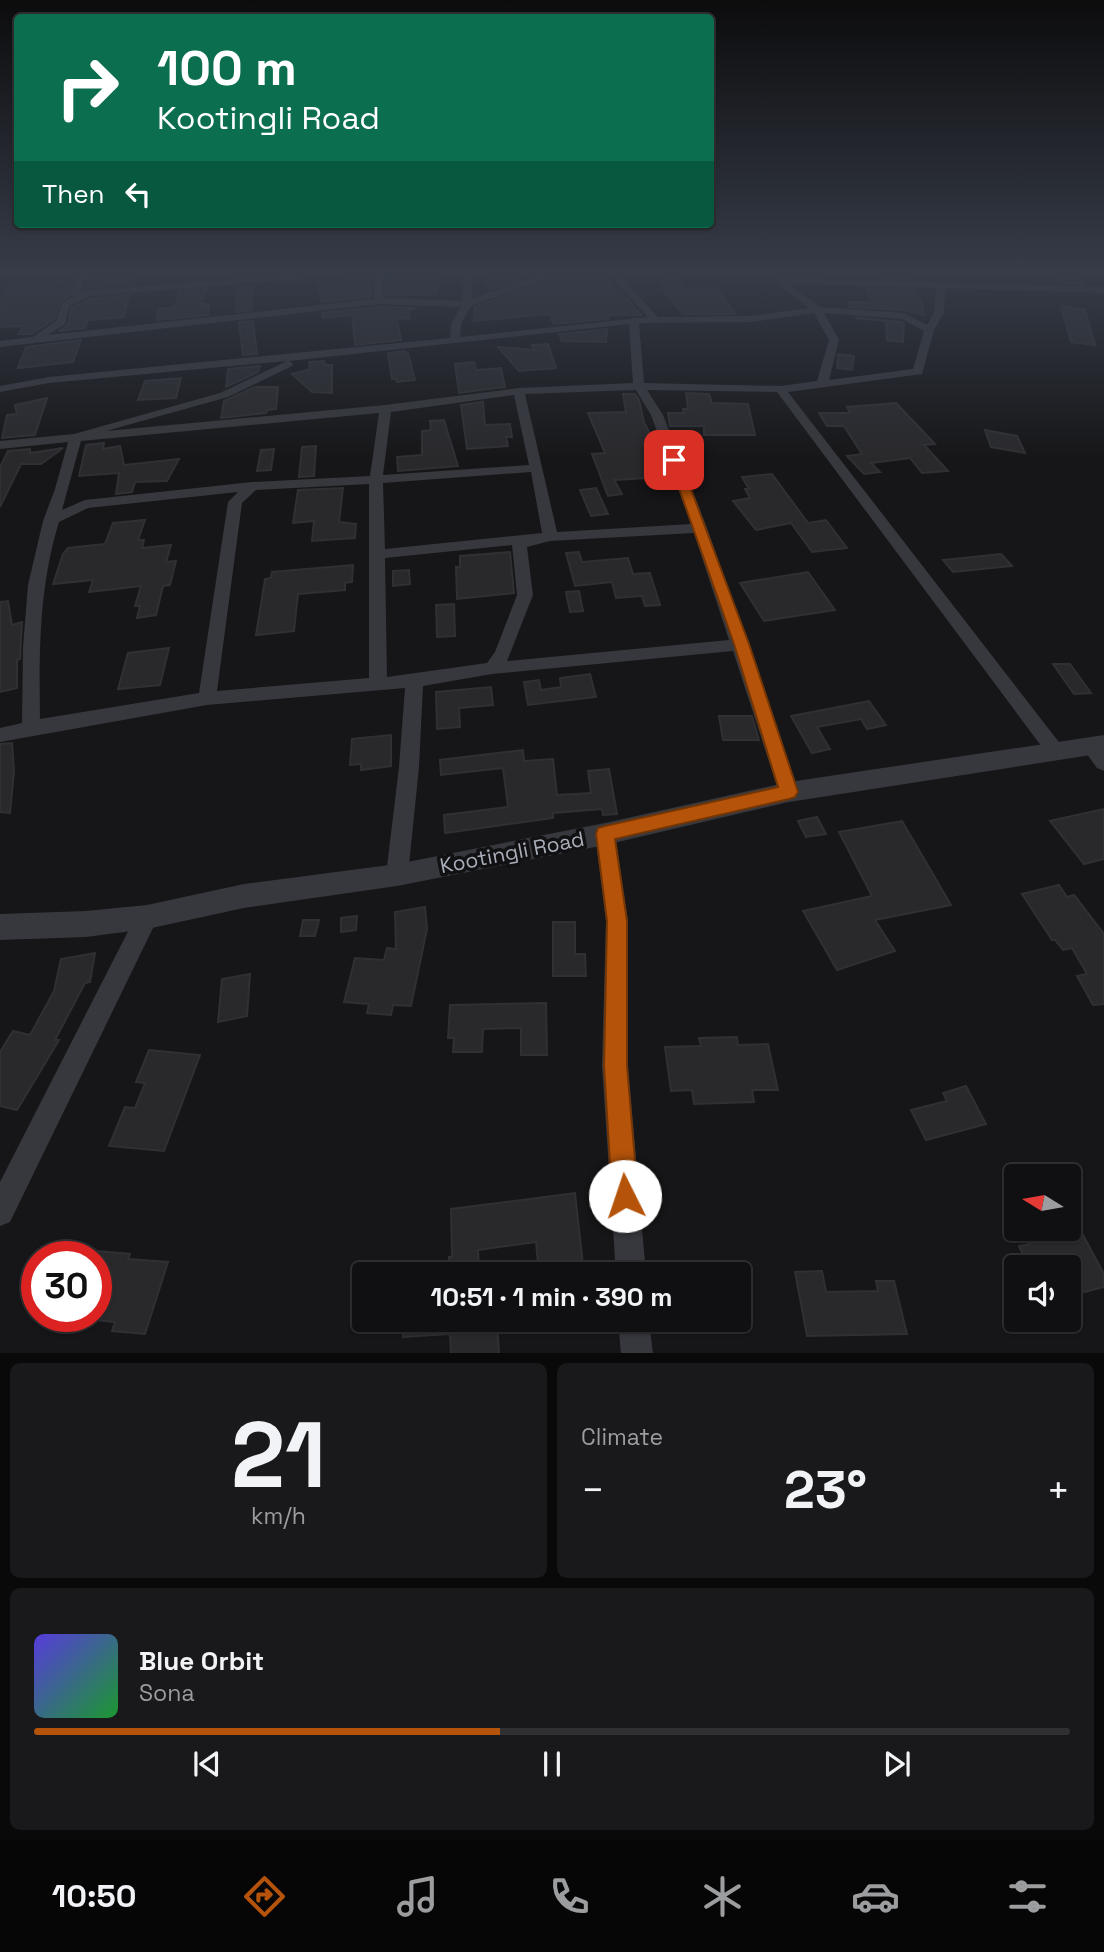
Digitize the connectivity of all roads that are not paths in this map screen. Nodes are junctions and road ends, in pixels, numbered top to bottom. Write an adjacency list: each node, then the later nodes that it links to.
1 (44, 334): 8 (street)
2 (88, 334): 8 (street)
3 (455, 334): 9 (street)
4 (507, 334): 9 (street)
5 (635, 334): 13 (street)
6 (831, 334): 12 (street)
7 (928, 334): 12 (street)
8 (36, 340): 10 (street)
9 (455, 340): 11 (street)
10 (0, 344)
11 (312, 356): 14 (street); 18 (street)
12 (822, 384): 15 (street)
13 (639, 386): 15 (street); 16 (street); 26 (street)
14 (0, 389)
15 (781, 389): 36 (street)
16 (519, 391): 17 (street); 20 (street)
17 (385, 409): 18 (street); 21 (street)
18 (76, 438): 19 (street); 23 (street)
19 (0, 445)
20 (537, 468): 21 (street); 27 (street)
21 (376, 480): 22 (street); 28 (street)
22 (252, 486): 24 (street); 33 (street)
23 (60, 495): 24 (street); 25 (street)
24 (85, 504): 25 (street)
25 (50, 521): 34 (street)
26 (700, 528): 27 (street); 29 (street)
27 (550, 537): 28 (street); 30 (street)
28 (378, 554): 32 (street)
29 (741, 644): 30 (street); 38 (street)
30 (492, 668): 31 (street)
31 (414, 681): 32 (street); 40 (street)
32 (379, 682): 33 (street)
33 (207, 698): 34 (street)
34 (31, 728): 35 (street)
35 (0, 736)
36 (1055, 750): 37 (street, Kootingli Road); 38 (street, Kootingli Road)
37 (1099, 751)
38 (789, 792): 39 (street, Kootingli Road)
39 (605, 834): 40 (street, Kootingli Road); 44 (street)
40 (397, 875): 41 (street, Kootingli Road)
41 (147, 917): 42 (street, Kootingli Road); 43 (street)
42 (0, 927)
43 (0, 1212)
44 (630, 1262)
45 (635, 1332): 46 (street)
46 (637, 1353)

